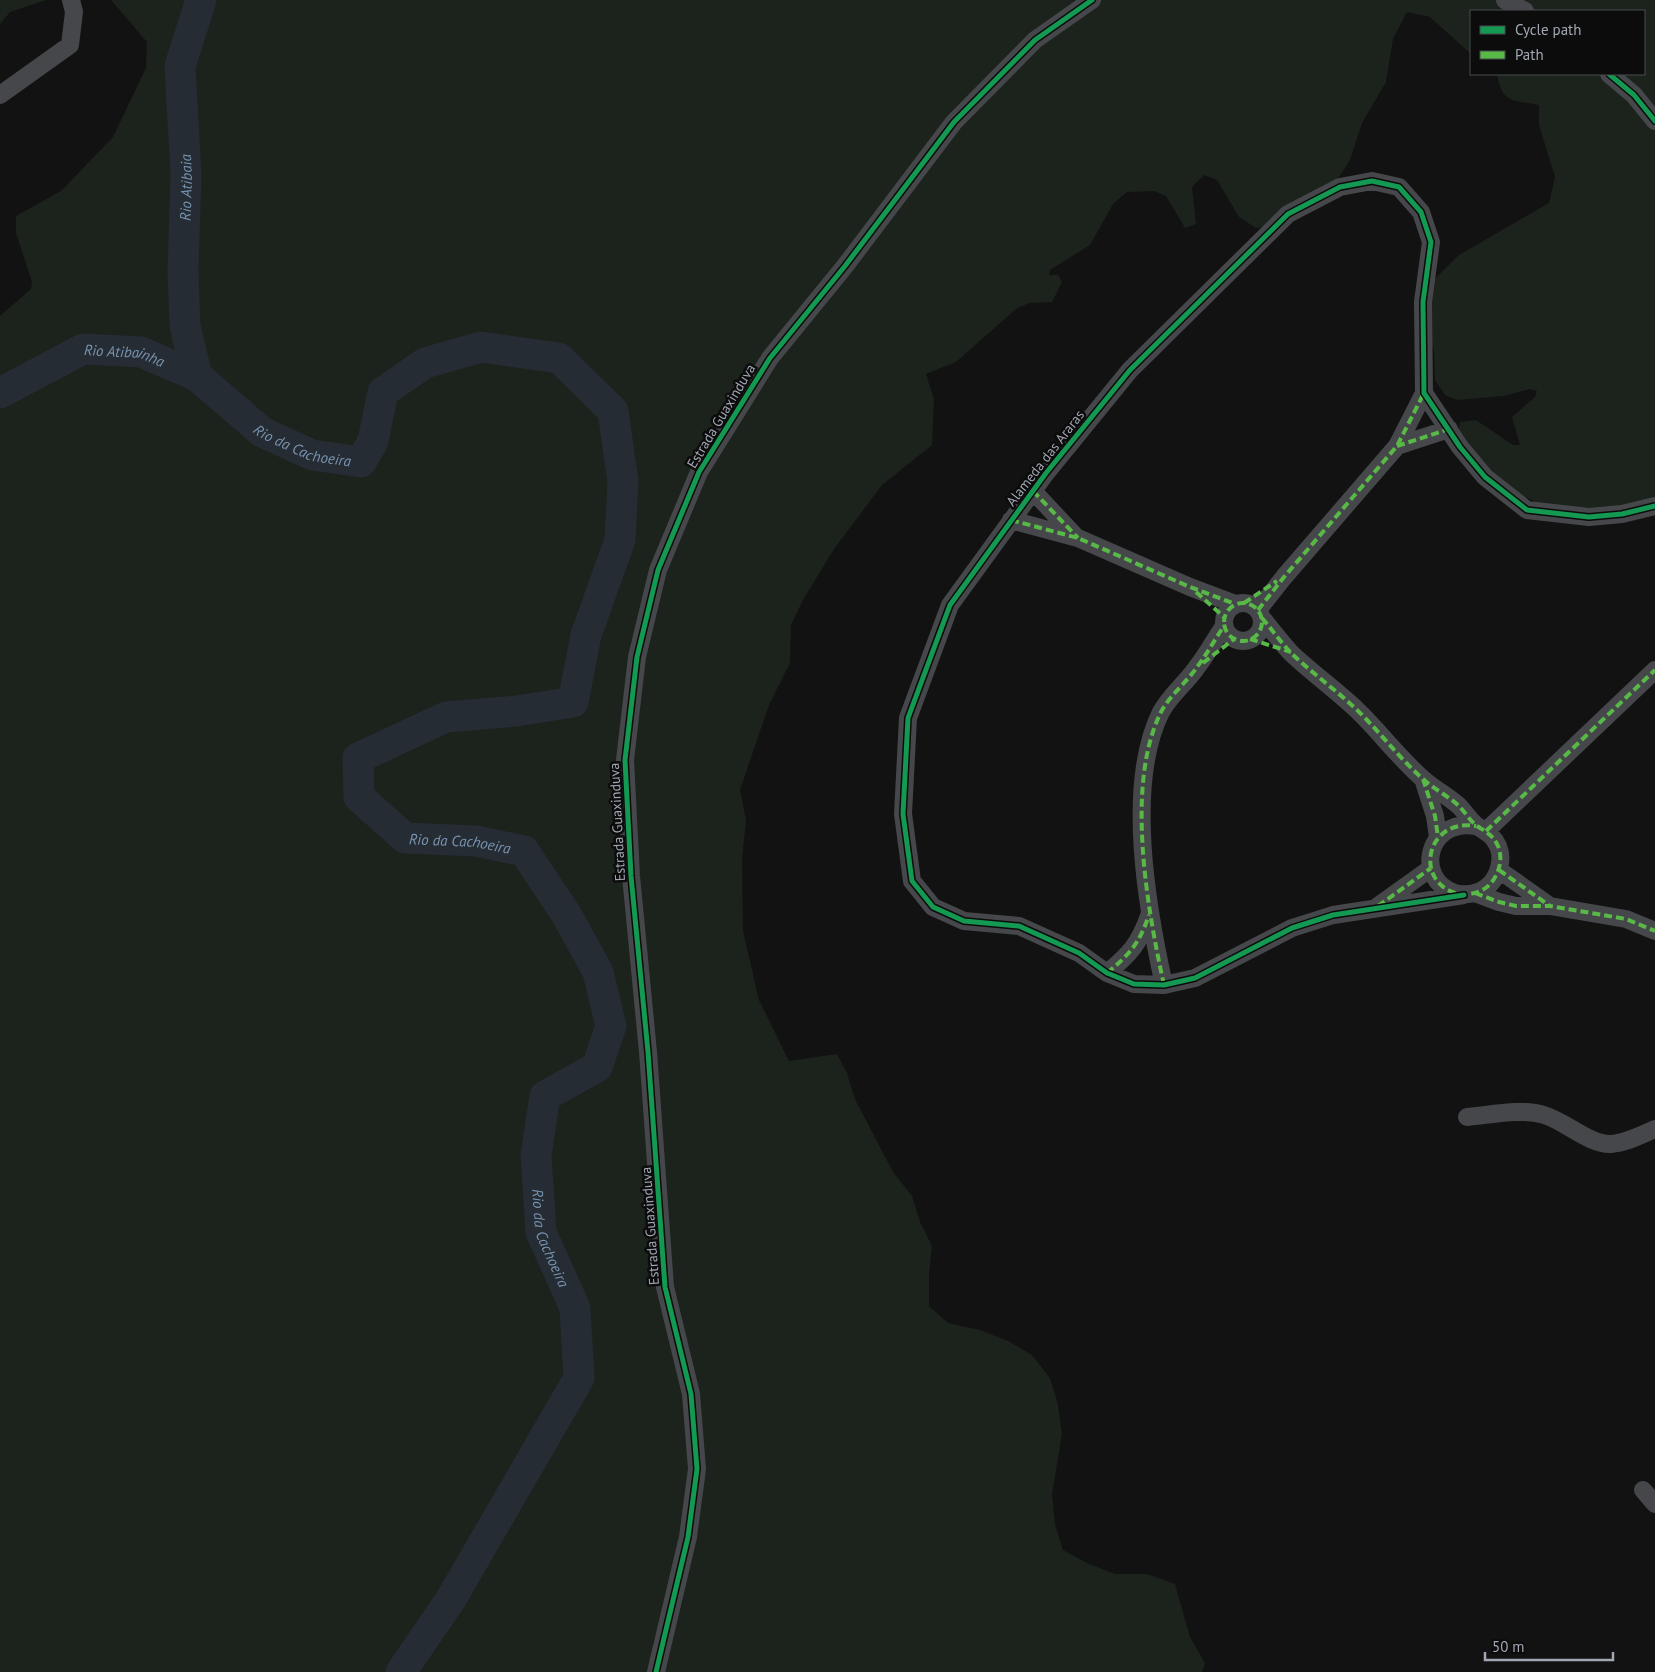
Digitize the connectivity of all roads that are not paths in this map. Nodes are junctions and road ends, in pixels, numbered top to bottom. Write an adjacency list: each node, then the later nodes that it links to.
1 (71, 0): 6 (street)
2 (1092, 0): 34 (street, Estrada Guaxinduva)
3 (1505, 0): 4 (street)
4 (1523, 10)
5 (1610, 75): 7 (street)
6 (0, 95)
7 (1655, 121)
8 (1424, 394): 9 (street); 10 (street); 11 (street, Alameda das Araras)
9 (1449, 429): 10 (street); 12 (street)
10 (1397, 446): 15 (street)
11 (1032, 491): 13 (street, Alameda das Araras); 14 (street)
12 (1655, 506)
13 (1011, 520): 14 (street); 28 (street, Alameda das Araras)
14 (1078, 538): 15 (street)
15 (1241, 620): 16 (street); 16 (street); 26 (street)
16 (1291, 652): 18 (street)
17 (1655, 670): 19 (street)
18 (1423, 779): 19 (street); 20 (street)
19 (1481, 828): 20 (street); 22 (street)
20 (1438, 837): 21 (street)
21 (1431, 868): 23 (street); 25 (street)
22 (1499, 870): 23 (street); 24 (street)
23 (1470, 894): 24 (street); 25 (street, Alameda das Araras)
24 (1550, 906): 27 (street)
25 (1376, 907): 29 (street, Alameda das Araras)
26 (1149, 915): 28 (street); 29 (street)
27 (1655, 930)
28 (1106, 973): 29 (street, Alameda das Araras)
29 (1164, 985)
30 (1467, 1117): 31 (street)
31 (1655, 1129)
32 (1643, 1490): 33 (street)
33 (1655, 1504)
34 (656, 1672)

